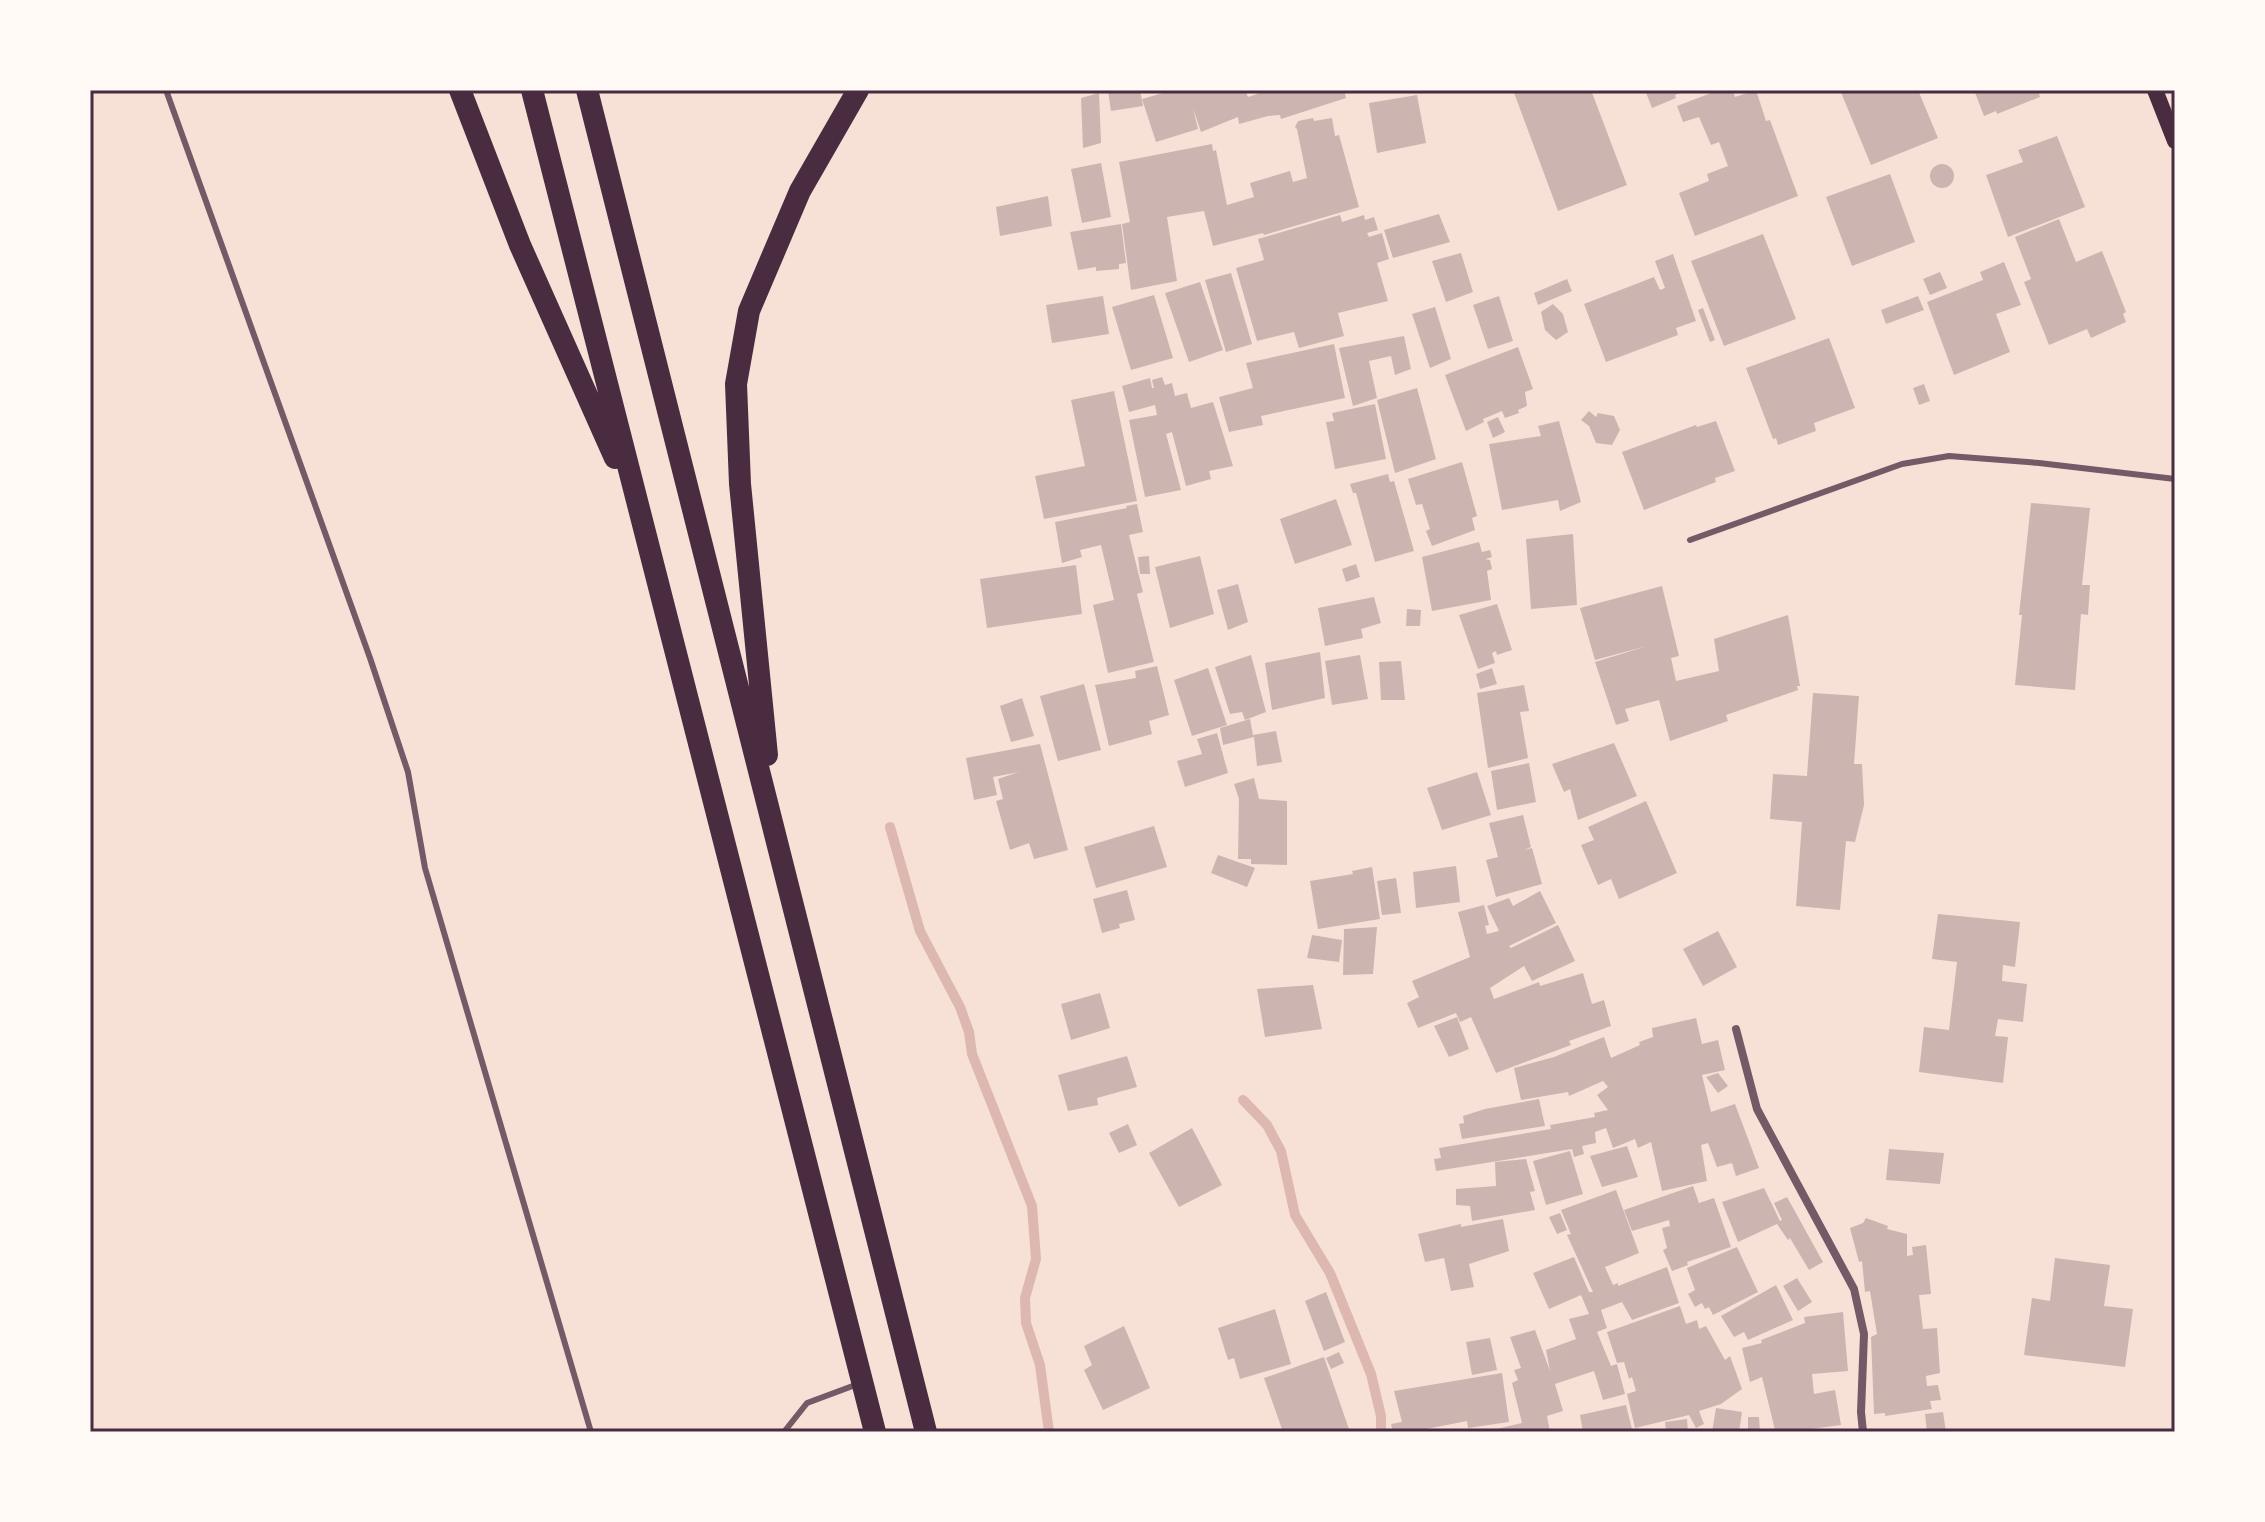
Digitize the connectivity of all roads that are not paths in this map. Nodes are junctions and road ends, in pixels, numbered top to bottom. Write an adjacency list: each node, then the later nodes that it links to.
1 (166, 90): 14 (lane)
2 (460, 90): 9 (highway)
3 (532, 90): 9 (highway)
4 (587, 90): 11 (highway)
5 (858, 90): 11 (highway)
6 (2155, 90): 7 (main road)
7 (2175, 141)
8 (2175, 479): 10 (lane)
9 (640, 514): 13 (highway)
10 (1690, 540)
11 (775, 836): 17 (highway)
12 (1736, 1029): 18 (street)
13 (862, 1383): 15 (lane); 16 (highway)
14 (591, 1432)
15 (784, 1432)
16 (875, 1432)
17 (926, 1432)
18 (1863, 1432)

